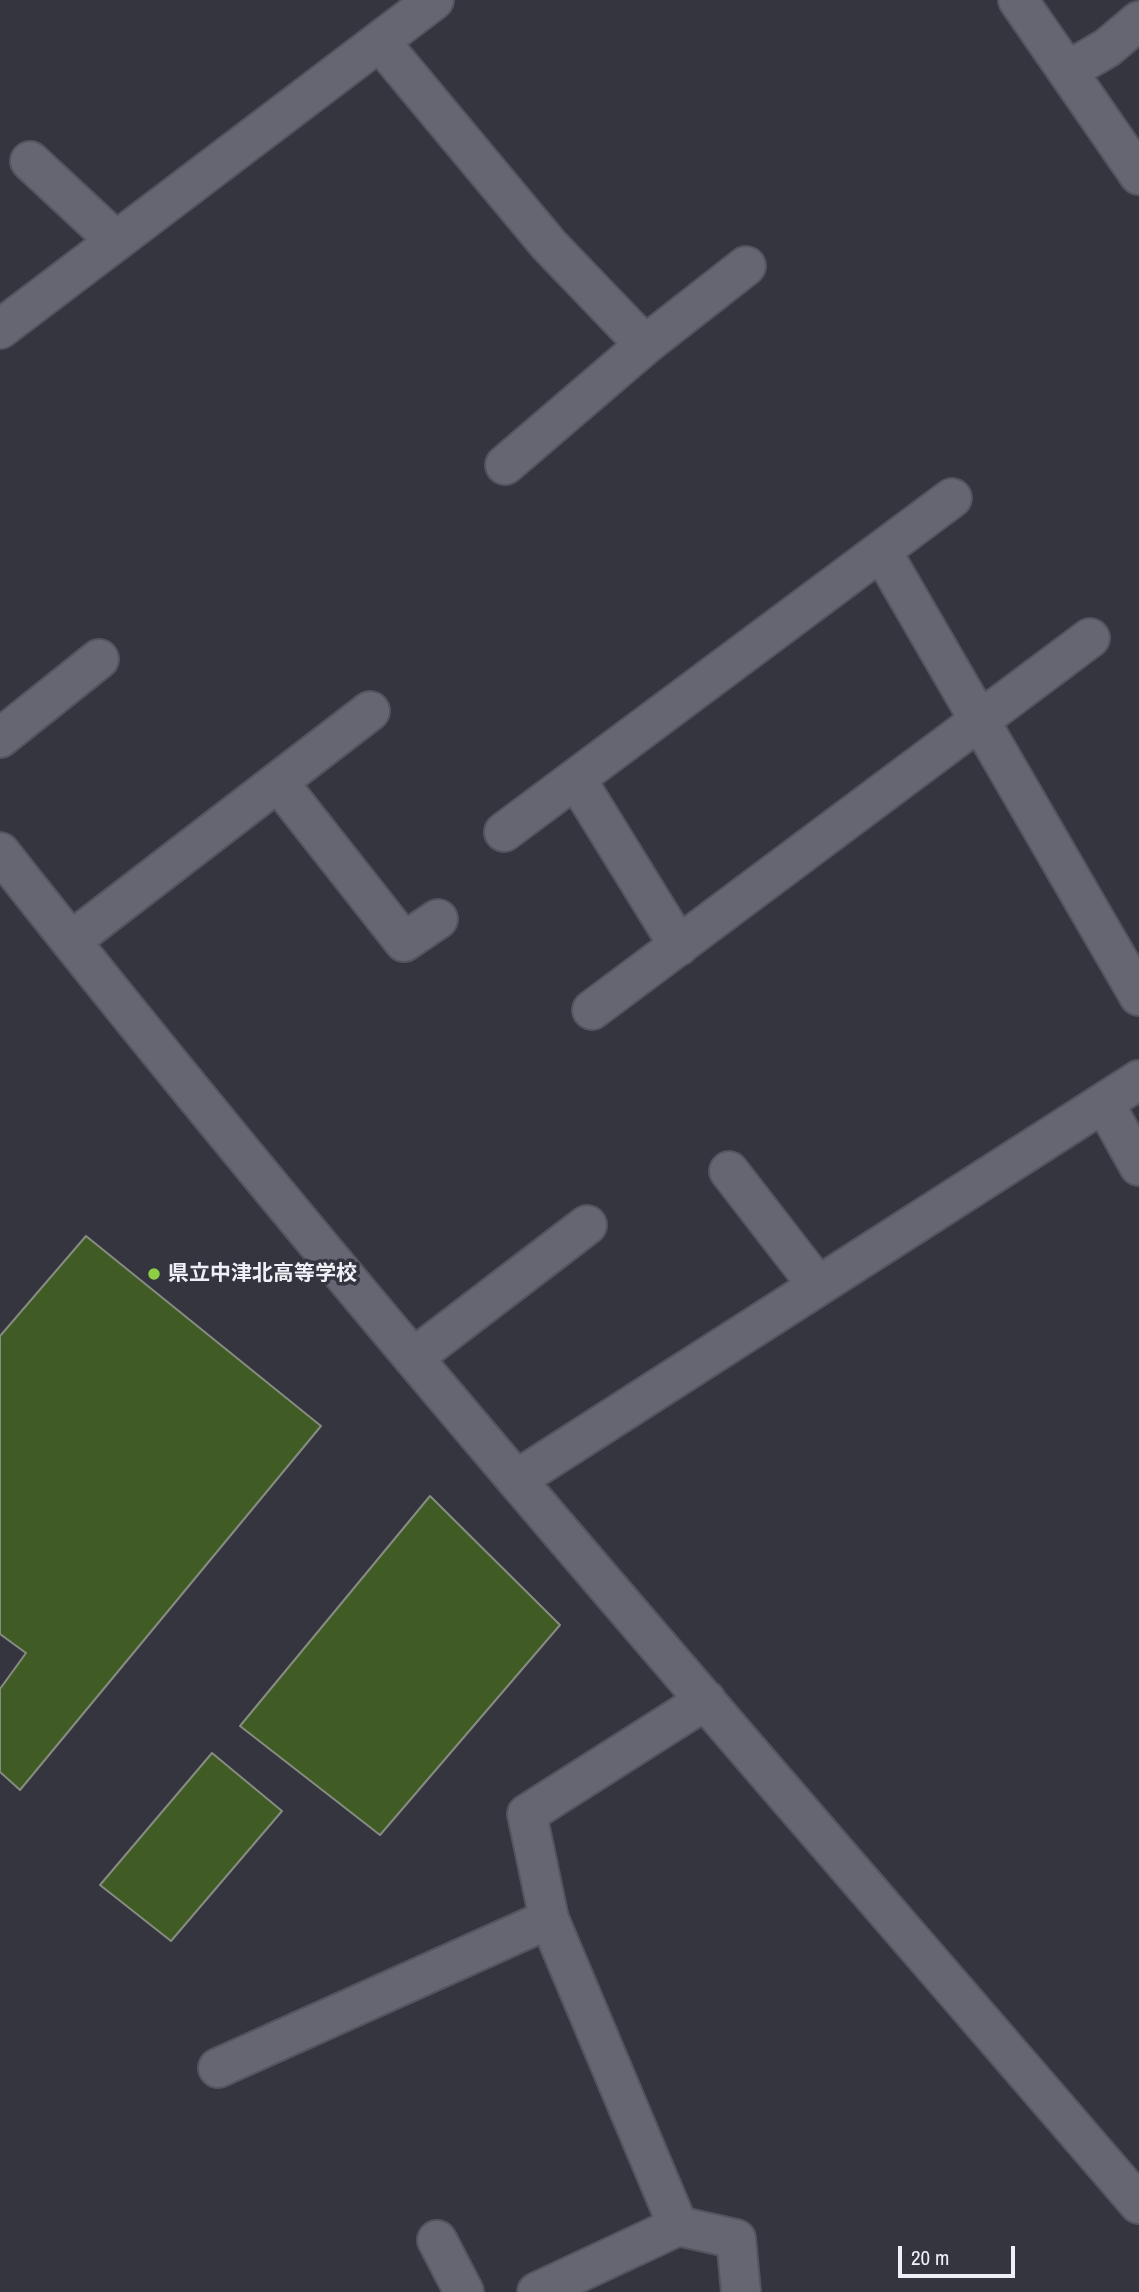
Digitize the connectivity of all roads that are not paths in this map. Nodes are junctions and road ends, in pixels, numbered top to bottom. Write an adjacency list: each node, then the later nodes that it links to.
1 (1018, 0): 5 (street)
2 (415, 6): 4 (street)
3 (1139, 21): 5 (street)
4 (380, 42): 8 (street); 11 (street)
5 (1067, 71): 7 (street)
6 (30, 161): 8 (street)
7 (1139, 175)
8 (116, 241): 10 (street)
9 (746, 266): 11 (street)
10 (0, 329)
11 (645, 345): 12 (street)
12 (505, 465)
13 (952, 498): 14 (street)
14 (882, 552): 18 (street); 20 (street)
15 (1090, 638): 18 (street)
16 (99, 659): 19 (street)
17 (370, 711): 21 (street)
18 (980, 721): 26 (street); 27 (street)
19 (0, 738)
20 (576, 779): 22 (street); 26 (street)
21 (278, 782): 24 (street); 25 (street)
22 (504, 832)
23 (0, 852): 25 (street)
24 (438, 919)
25 (71, 941): 35 (street)
26 (679, 946): 28 (street)
27 (1139, 996)
28 (592, 1010)
29 (1139, 1080): 30 (street)
30 (1104, 1103): 31 (street); 34 (street)
31 (1139, 1166)
32 (729, 1171): 34 (street)
33 (587, 1225): 35 (street)
34 (818, 1286): 36 (street)
35 (413, 1358): 36 (street)
36 (516, 1480): 37 (street)
37 (706, 1700): 38 (street); 40 (street)
38 (549, 1919): 39 (street); 41 (street)
39 (218, 2068)
40 (1139, 2204)
41 (678, 2226): 44 (street); 45 (street)
42 (437, 2240): 43 (street)
43 (464, 2292)
44 (537, 2292)
45 (741, 2292)

